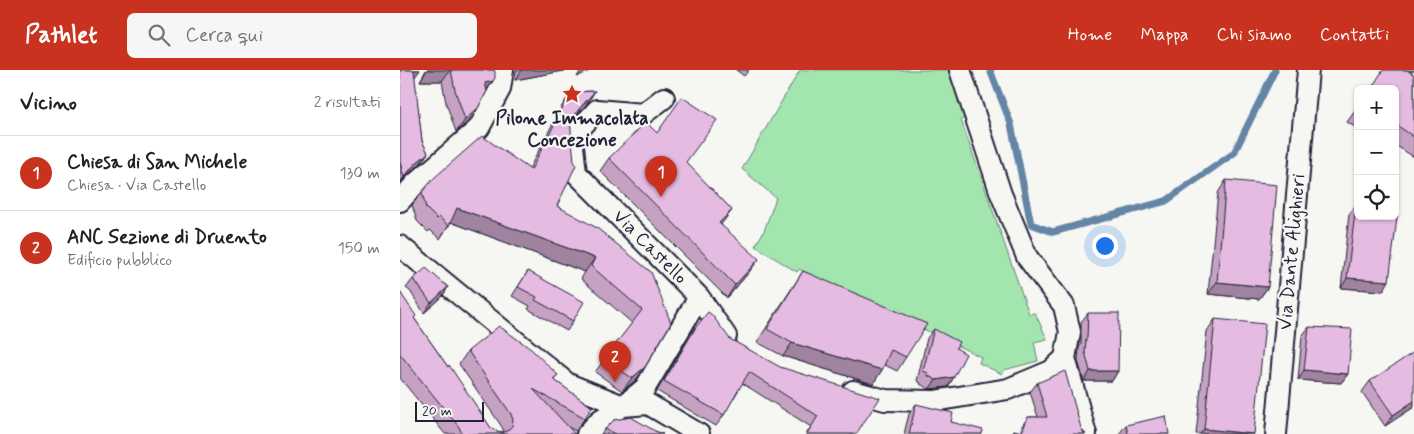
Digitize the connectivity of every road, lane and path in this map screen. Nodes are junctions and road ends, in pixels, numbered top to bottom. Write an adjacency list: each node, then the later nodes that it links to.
1 (503, 70): 5 (street)
2 (960, 70): 9 (street)
3 (1308, 70): 16 (street, Via Dante Alighieri)
4 (664, 98): 7 (street, Via Castello)
5 (400, 201)
6 (400, 246): 11 (street)
7 (699, 297): 8 (street); 11 (street, Via Castello)
8 (737, 345)
9 (1065, 358): 10 (street); 15 (street)
10 (831, 384)
11 (623, 406): 12 (street); 13 (street, Via Castello); 14 (street)
12 (634, 424)
13 (587, 434)
14 (699, 434)
15 (1086, 434)
16 (1276, 434)

